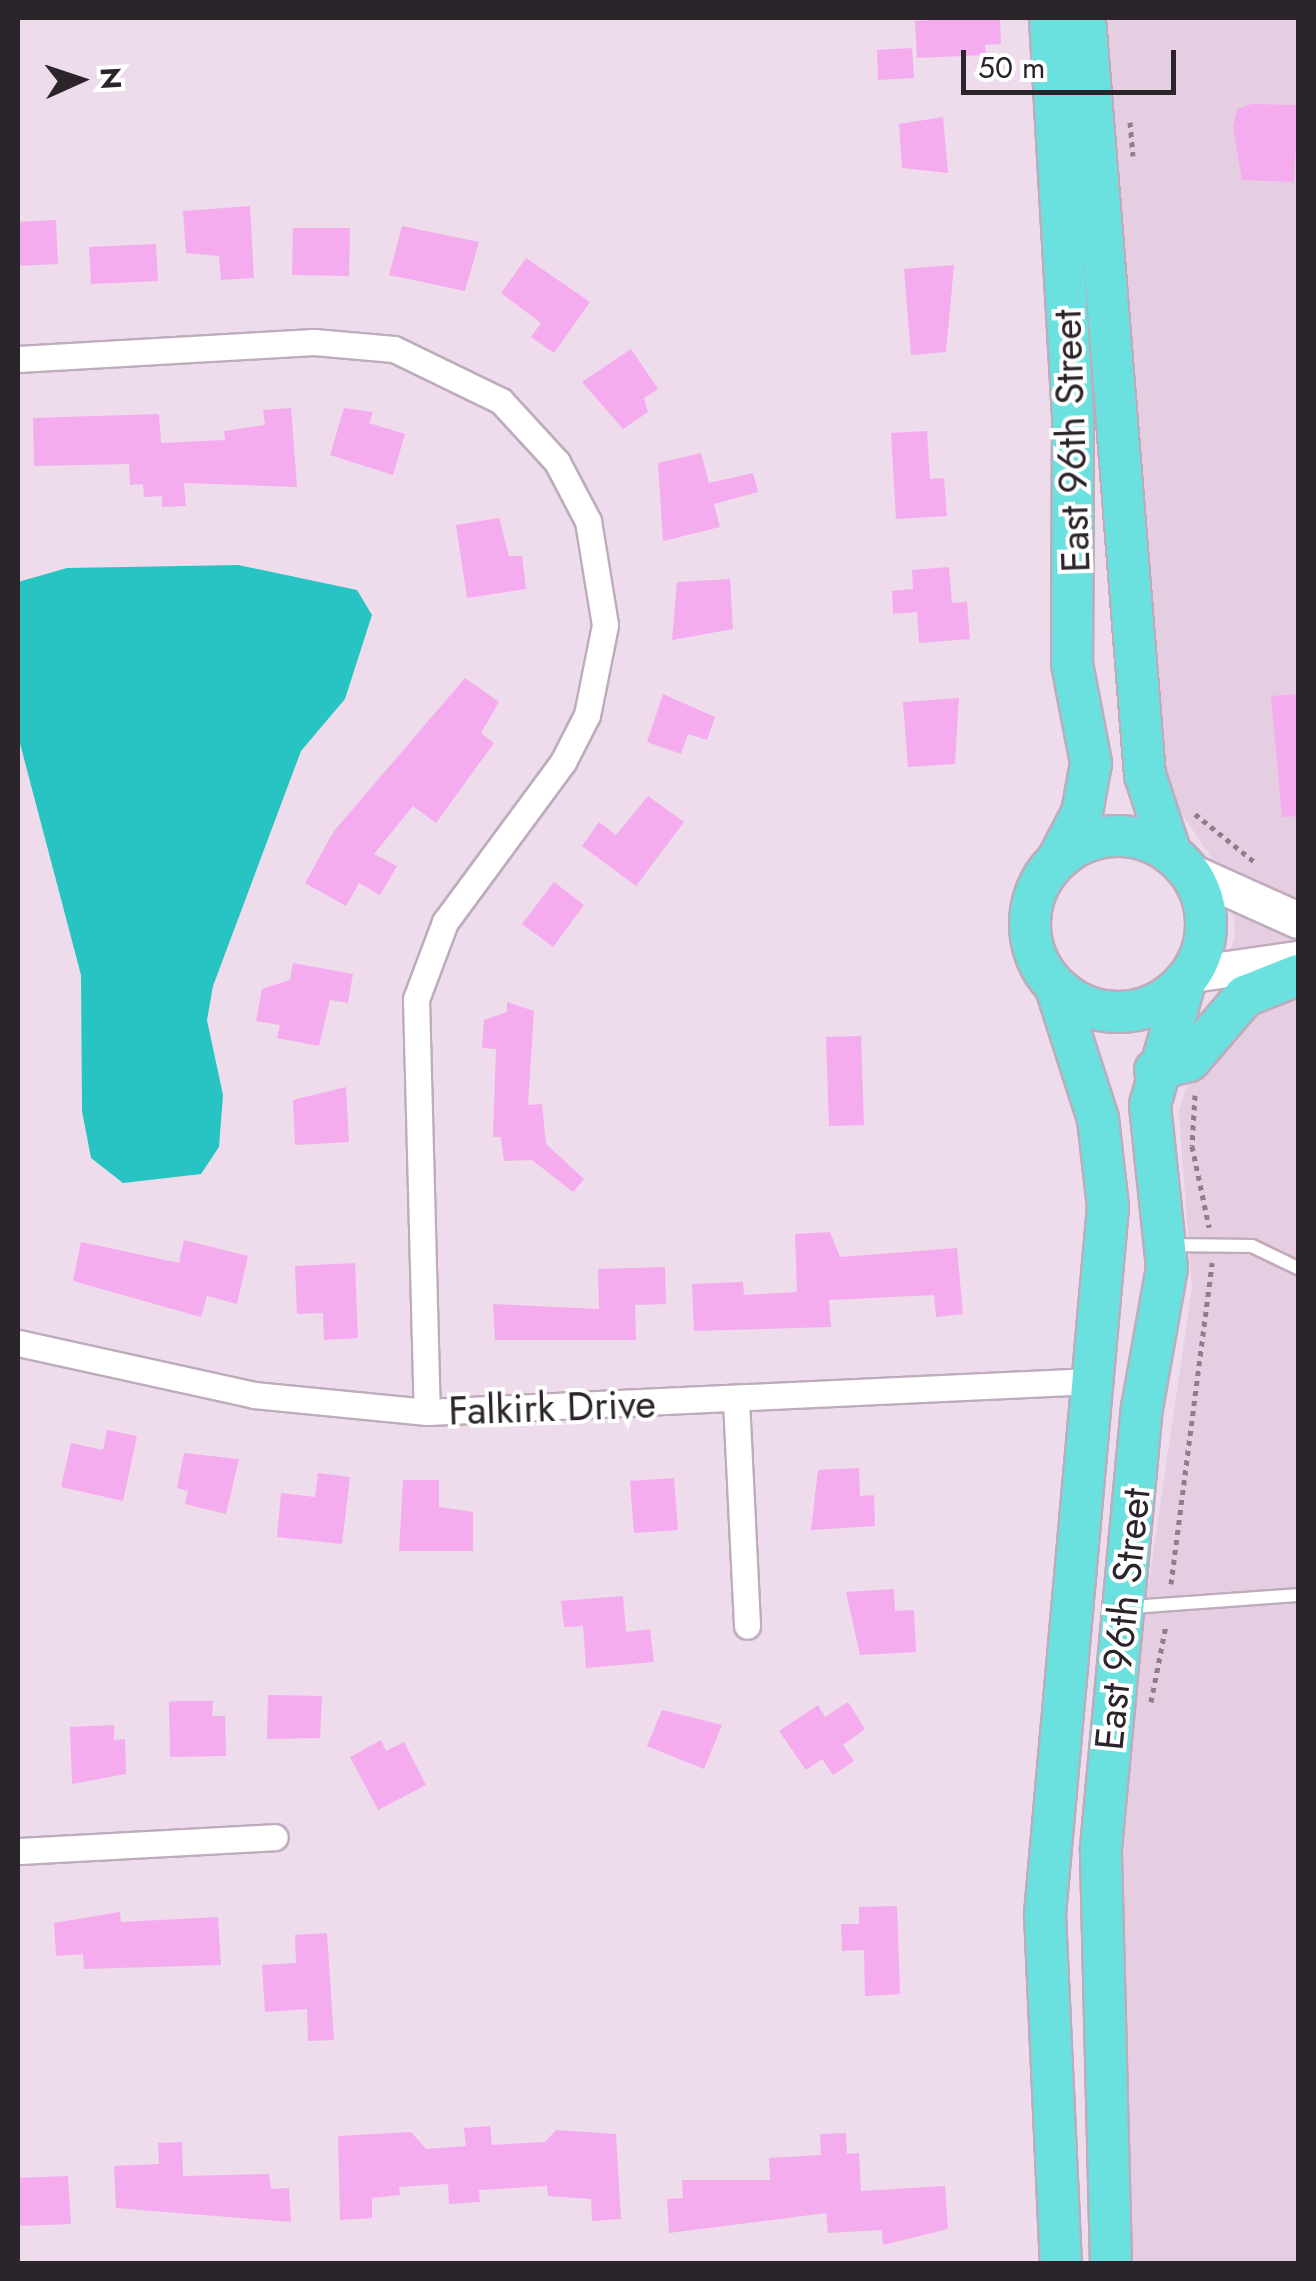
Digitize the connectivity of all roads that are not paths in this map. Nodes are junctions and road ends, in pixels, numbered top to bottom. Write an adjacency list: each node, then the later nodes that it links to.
1 (1050, 18): 4 (main road, East 96th Street)
2 (1085, 18): 5 (main road, East 96th Street)
3 (18, 359): 17 (street)
4 (1059, 857): 5 (main road); 10 (main road)
5 (1181, 861): 6 (street); 9 (main road)
6 (1298, 920)
7 (1298, 958): 9 (street)
8 (1298, 975): 11 (main road)
9 (1189, 978): 10 (main road); 11 (main road, East 96th Street)
10 (1056, 988): 15 (main road, East 96th Street)
11 (1155, 1070): 12 (main road, East 96th Street)
12 (1167, 1245): 13 (lane); 19 (main road, East 96th Street)
13 (1298, 1268)
14 (18, 1343): 17 (street, Falkirk Drive)
15 (1092, 1381): 16 (street, Falkirk Drive); 23 (main road, East 96th Street)
16 (736, 1400): 17 (street, Falkirk Drive); 20 (street)
17 (427, 1412)
18 (1298, 1595): 19 (lane)
19 (1123, 1608): 24 (main road, East 96th Street)
20 (747, 1626)
21 (275, 1837): 22 (street)
22 (18, 1851)
23 (1062, 2264)
24 (1111, 2264)

